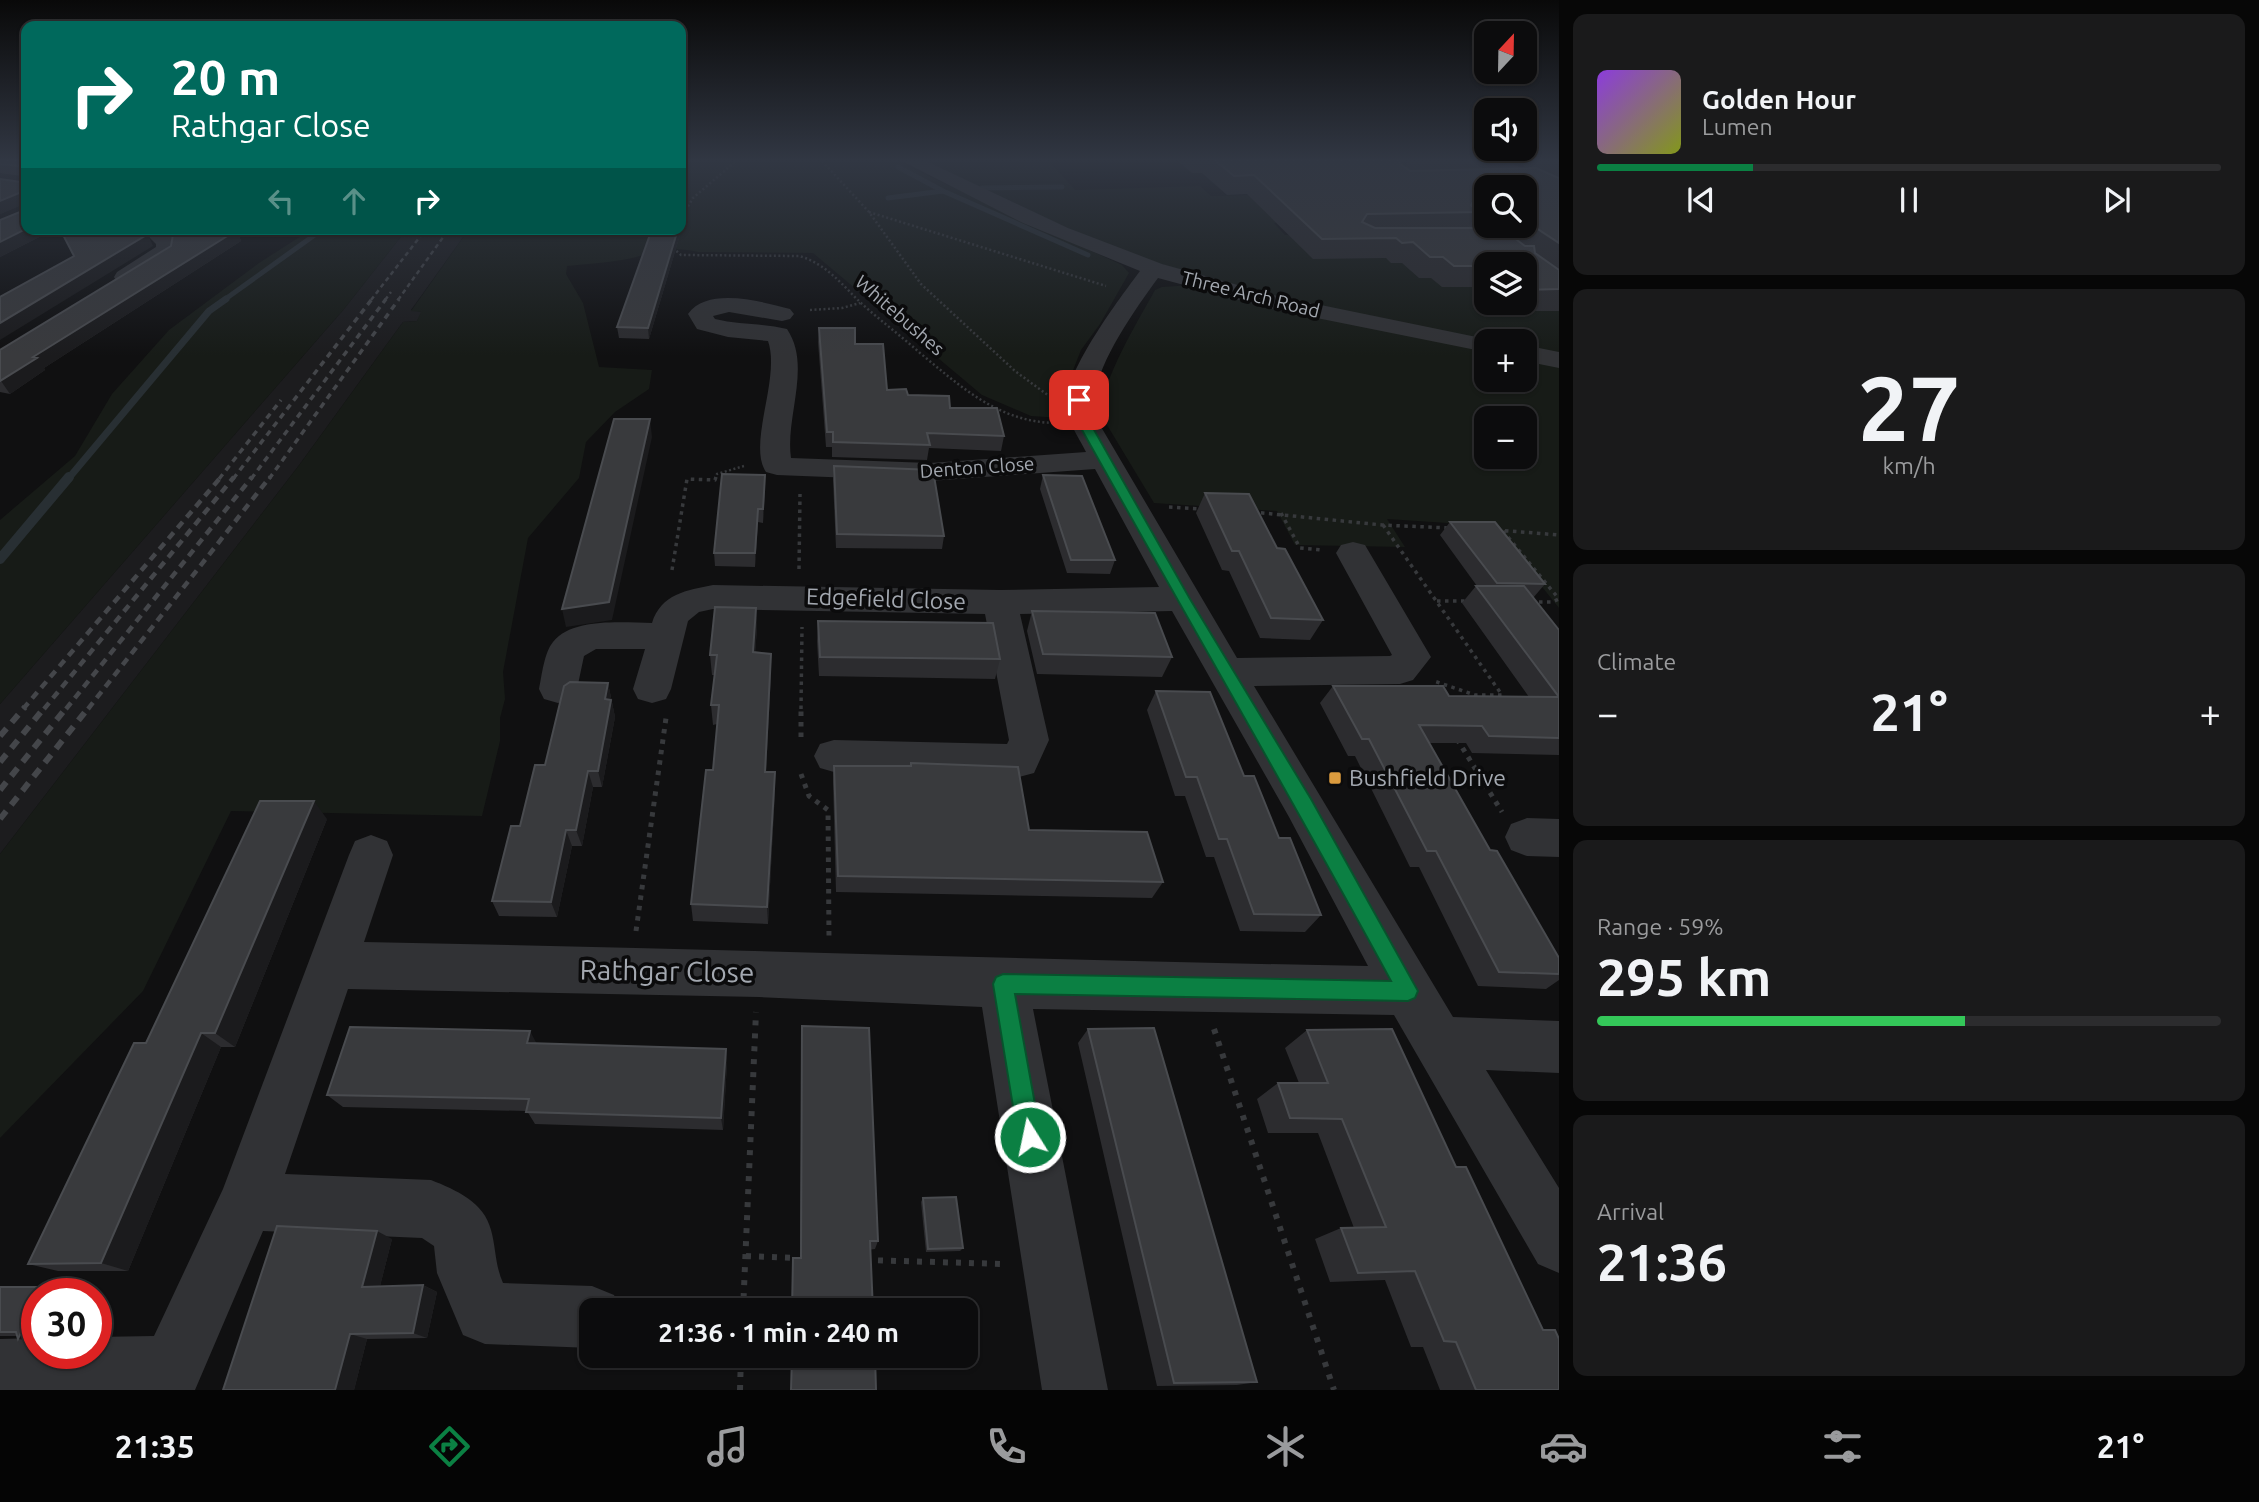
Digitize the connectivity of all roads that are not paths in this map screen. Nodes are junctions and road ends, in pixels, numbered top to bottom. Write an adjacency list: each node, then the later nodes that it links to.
1 (1051, 226): 6 (street, Three Arch Road)
2 (1475, 226): 5 (street)
3 (158, 235): 8 (street)
4 (1455, 240): 5 (street)
5 (1494, 240): 7 (street)
6 (1153, 269): 10 (street, Three Arch Road); 13 (street)
7 (1559, 287)
8 (102, 291)
9 (782, 314): 13 (street, Denton Close)
10 (1474, 343)
11 (1537, 356): 12 (street)
12 (1559, 360)
13 (1105, 459): 15 (street)
14 (1353, 553): 18 (street)
15 (1183, 599): 16 (street, Edgefield Close); 18 (street)
16 (1000, 602): 17 (street, Edgefield Close); 21 (street)
17 (665, 636): 19 (street); 20 (street, Edgefield Close)
18 (1227, 672): 25 (street)
19 (558, 689)
20 (652, 689)
21 (834, 756)
22 (371, 855): 23 (street)
23 (331, 965): 24 (street, Rathgar Close); 28 (street)
24 (1003, 984): 25 (street, Rathgar Close); 32 (street)
25 (1408, 991): 26 (street)
26 (1441, 1043): 27 (street); 29 (street)
27 (1559, 1047)
28 (247, 1201): 30 (street); 31 (street)
29 (1559, 1243)
30 (579, 1317)
31 (0, 1371)
32 (1075, 1390)

